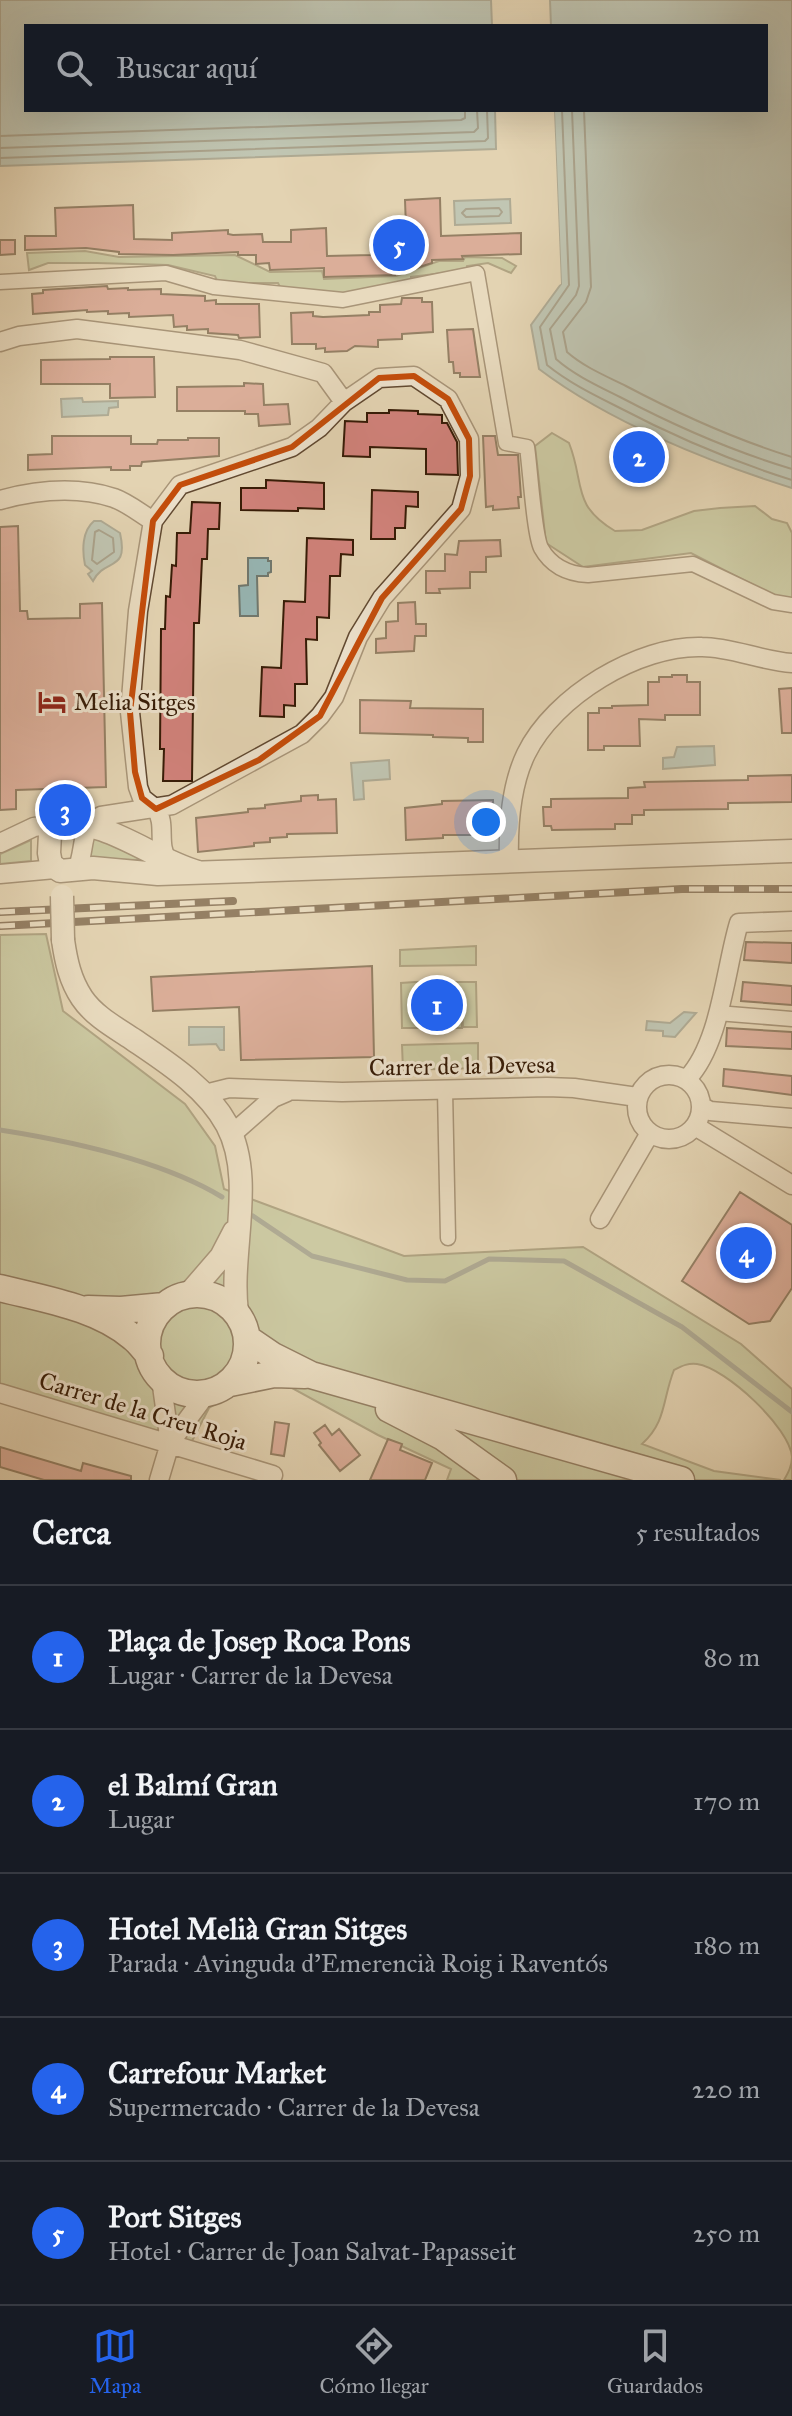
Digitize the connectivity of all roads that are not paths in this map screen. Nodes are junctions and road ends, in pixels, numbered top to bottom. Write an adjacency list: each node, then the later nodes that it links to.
1 (0, 282): 6 (street)
2 (0, 342): 3 (street)
3 (344, 402): 5 (street); 8 (street)
4 (0, 500): 5 (street)
5 (153, 521): 8 (street)
6 (792, 605)
7 (792, 663): 14 (street)
8 (156, 809): 10 (street); 13 (street)
9 (58, 823): 10 (street); 11 (street); 15 (street)
10 (88, 826): 13 (street); 15 (street)
11 (0, 843)
12 (792, 851): 14 (street)
13 (168, 862): 16 (street)
14 (509, 862): 16 (street)
15 (65, 870): 16 (street); 17 (street); 24 (street, bridge)
16 (198, 872)
17 (0, 874)
18 (792, 921): 19 (street)
19 (717, 1013): 20 (street); 21 (street)
20 (792, 1019)
21 (687, 1079): 25 (street); 26 (street)
22 (445, 1090): 23 (street, Carrer de la Devesa); 25 (street, Carrer de la Devesa); 34 (street)
23 (287, 1092): 24 (street, Carrer de la Devesa); 30 (street)
24 (205, 1094): 30 (street)
25 (637, 1097): 29 (street)
26 (701, 1106): 27 (street); 28 (street)
27 (792, 1118)
28 (695, 1126): 29 (street); 31 (street)
29 (650, 1133): 32 (street)
30 (231, 1135): 33 (street)
31 (792, 1185)
32 (600, 1219)
33 (238, 1224): 36 (street); 39 (street)
34 (448, 1238)
35 (0, 1288): 38 (main road)
36 (189, 1294): 37 (main road); 39 (main road)
37 (164, 1306): 38 (main road); 41 (main road)
38 (78, 1309): 41 (main road)
39 (237, 1312): 40 (main road)
40 (248, 1339): 42 (main road); 43 (main road)
41 (155, 1368): 43 (main road); 45 (street)
42 (318, 1377): 43 (main road); 48 (main road); 49 (main road)
43 (218, 1388): 45 (street)
44 (0, 1393): 45 (street, Carrer de la Creu Roja)
45 (170, 1443): 46 (street, Carrer de la Creu Roja); 47 (street)
46 (273, 1475)
47 (159, 1480)
48 (503, 1480)
49 (681, 1480)

